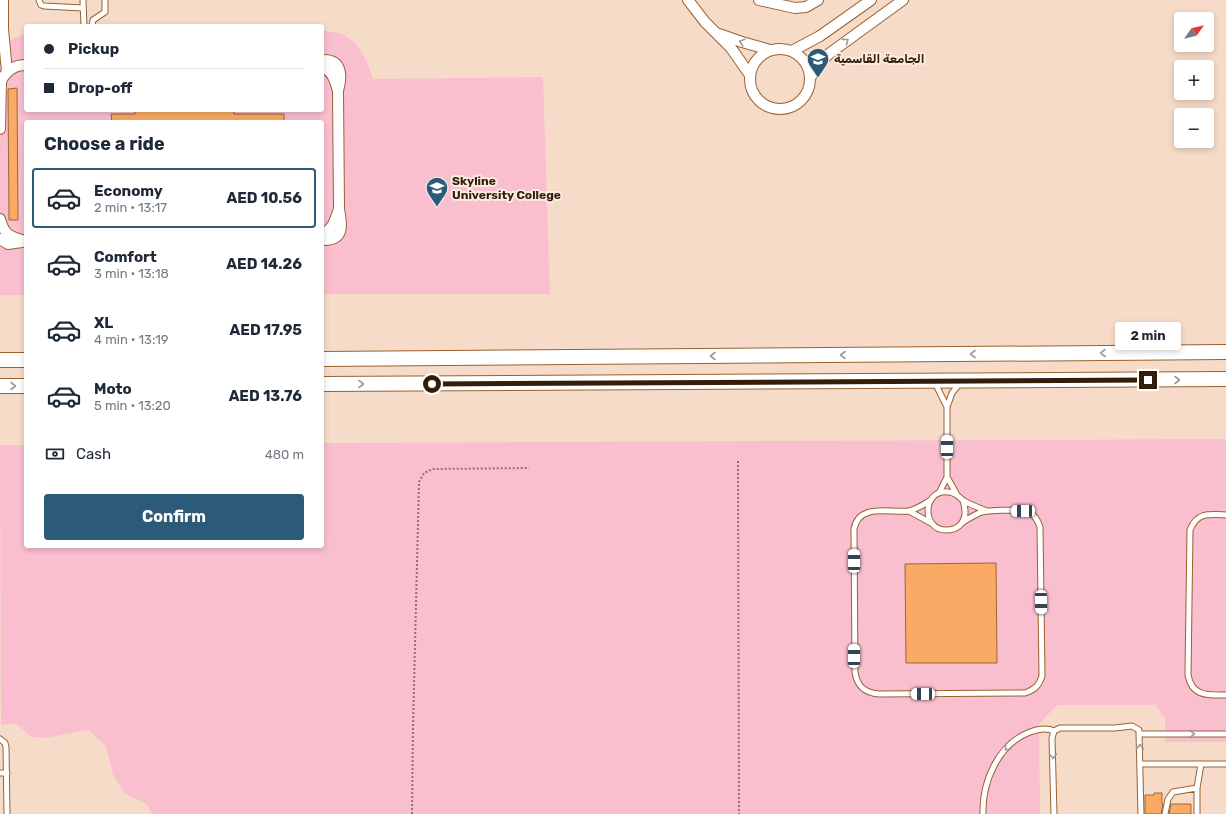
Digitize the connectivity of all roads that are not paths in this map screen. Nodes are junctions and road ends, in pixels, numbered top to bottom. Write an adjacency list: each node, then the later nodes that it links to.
1 (3, 0): 21 (street)
2 (39, 0): 12 (lane)
3 (83, 0): 12 (lane)
4 (105, 0): 14 (lane)
5 (688, 0): 15 (street)
6 (758, 0): 11 (street)
7 (811, 0): 11 (street)
8 (818, 0): 11 (street)
9 (871, 0): 17 (street)
10 (903, 0): 23 (street, one-way to 10)
11 (777, 3)
12 (84, 8): 13 (lane)
13 (84, 24)
14 (92, 24)
15 (715, 32): 16 (street, one-way to 15); 22 (street)
16 (770, 50): 17 (street); 22 (street)
17 (792, 51): 23 (street)
18 (324, 60): 24 (street)
19 (24, 65): 21 (street)
20 (324, 68): 24 (street)
21 (7, 72): 25 (street)
22 (750, 75): 23 (street)
23 (810, 78)
24 (338, 91): 26 (street)
25 (0, 130)
26 (339, 209): 28 (street); 31 (street)
27 (0, 219): 30 (street)
28 (324, 233)
29 (0, 239): 32 (street)
30 (24, 240)
31 (324, 240)
32 (24, 241)
33 (1226, 352): 34 (street, one-way to 34)
34 (324, 359)
35 (0, 360): 36 (street)
36 (24, 360)
37 (1226, 379): 38 (street, one-way to 37)
38 (962, 380): 39 (street); 43 (lane)
39 (934, 381): 40 (street, one-way to 39); 43 (lane)
40 (324, 384)
41 (0, 386): 42 (street, one-way to 42)
42 (24, 386)
43 (947, 407): 44 (lane)
44 (947, 477): 45 (lane); 46 (lane)
45 (939, 493): 46 (lane); 47 (lane)
46 (957, 495): 48 (lane)
47 (931, 500): 49 (lane); 53 (lane)
48 (963, 501): 50 (lane); 52 (lane)
49 (909, 511): 50 (lane); 53 (lane)
50 (987, 511): 52 (lane)
51 (1226, 515): 54 (lane)
52 (962, 523): 53 (lane)
53 (932, 524)
54 (1226, 695)
55 (1054, 731): 56 (lane); 66 (lane, one-way to 66); 67 (lane, one-way to 67)
56 (1139, 734): 57 (lane, one-way to 57); 59 (lane, one-way to 56)
57 (1226, 734)
58 (0, 739): 63 (lane)
59 (1140, 764): 60 (lane); 68 (lane)
60 (1202, 764): 61 (lane); 64 (lane)
61 (1226, 764)
62 (0, 773): 63 (lane)
63 (6, 773): 65 (lane)
64 (1197, 788): 69 (lane); 70 (lane)
65 (7, 814)
66 (983, 814)
67 (1054, 814)
68 (1141, 814)
69 (1166, 814)
70 (1197, 814)

